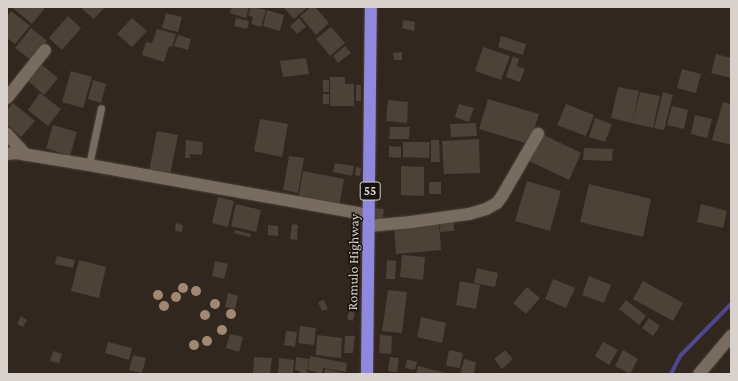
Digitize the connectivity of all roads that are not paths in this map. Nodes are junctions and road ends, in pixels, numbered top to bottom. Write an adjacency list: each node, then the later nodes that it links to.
1 (371, 7): 10 (highway, Romulo Highway / 55)
2 (45, 50): 3 (street)
3 (7, 98)
4 (101, 108): 9 (lane)
5 (7, 134): 8 (street)
6 (538, 134): 10 (street)
7 (7, 154): 8 (street)
8 (26, 155): 9 (street)
9 (89, 165): 10 (street)
10 (369, 220): 12 (highway, Romulo Highway / 55)
11 (731, 336): 13 (street)
12 (367, 374)
13 (699, 374)

